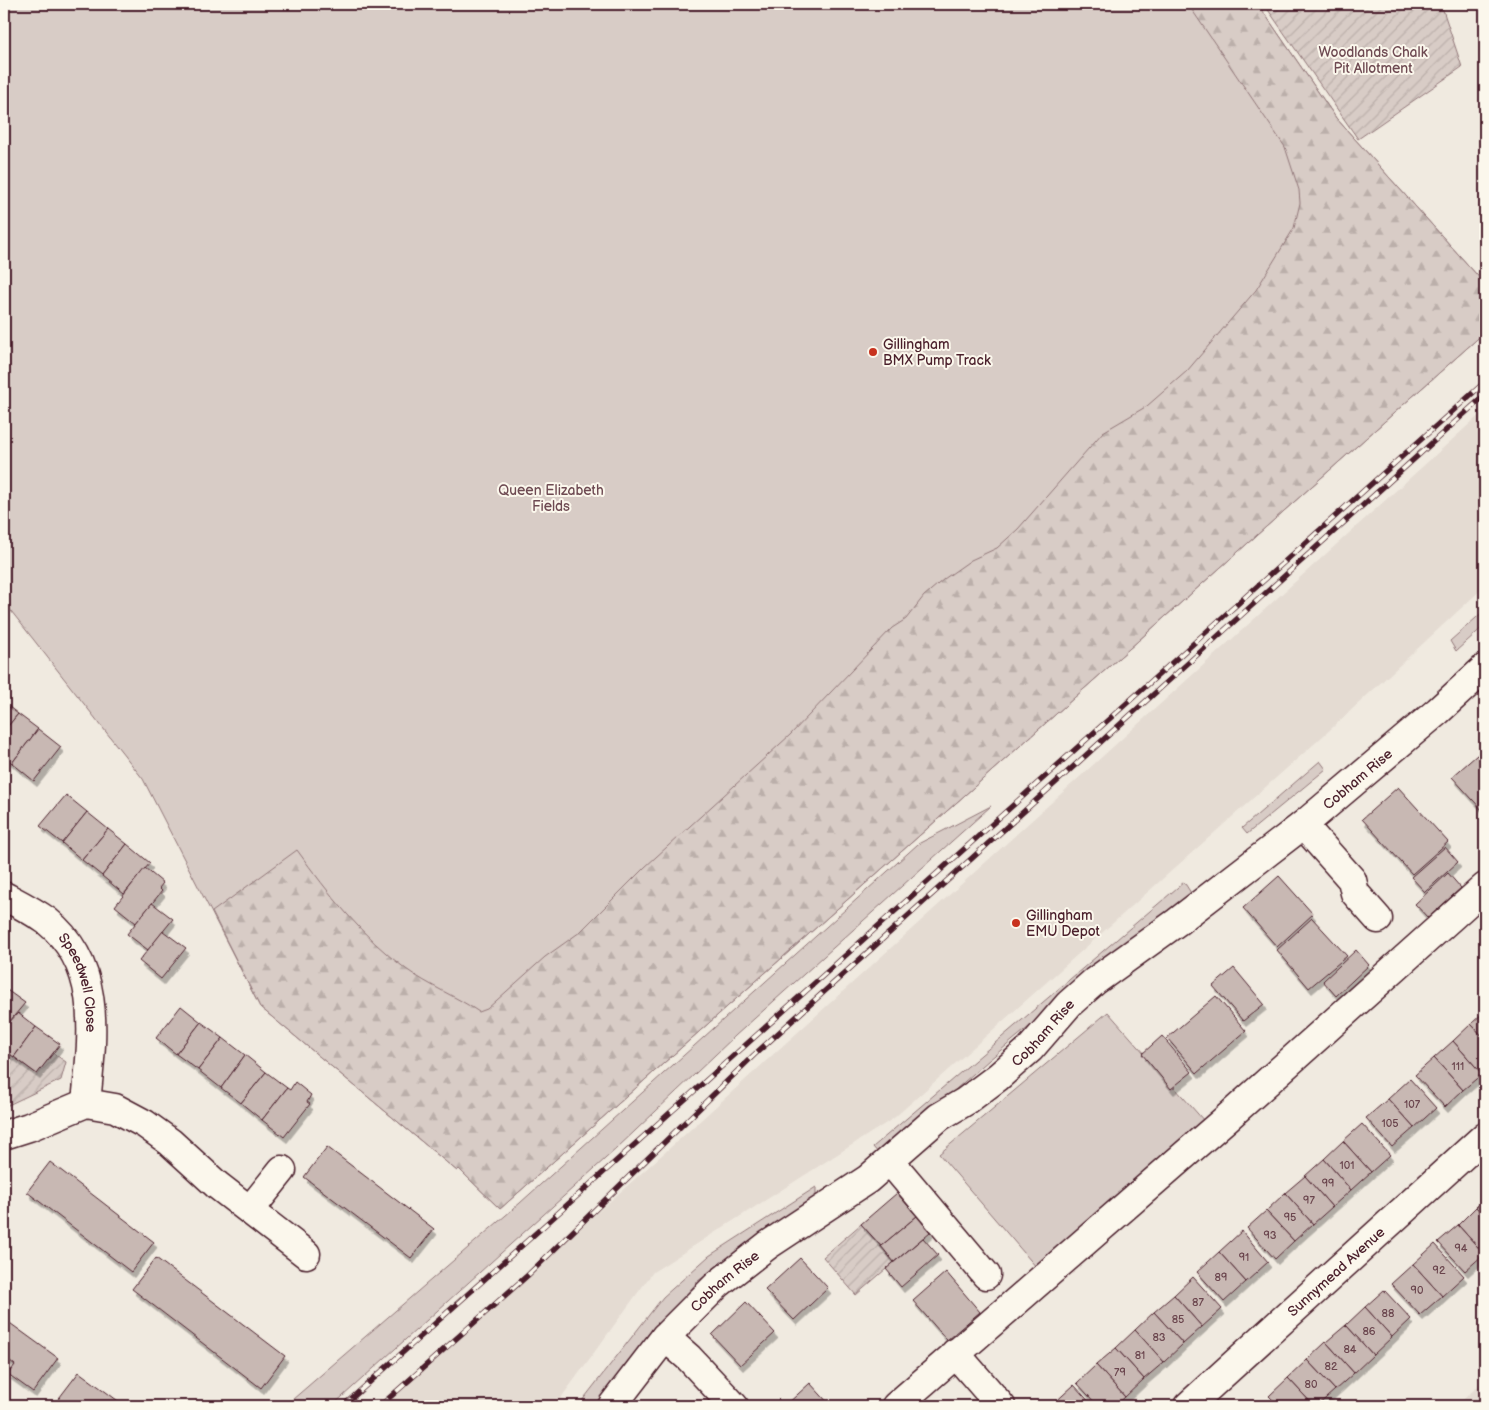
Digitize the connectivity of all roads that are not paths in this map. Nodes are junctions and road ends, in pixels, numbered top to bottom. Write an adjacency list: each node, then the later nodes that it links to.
1 (1485, 668): 2 (street, Cobham Rise)
2 (1302, 825): 5 (street); 9 (street, Cobham Rise)
3 (1485, 887): 15 (street)
4 (4, 896): 6 (street, Speedwell Close)
5 (1378, 920)
6 (86, 1103): 7 (street); 11 (street)
7 (4, 1135)
8 (1485, 1136): 20 (street, Sunnymead Avenue)
9 (890, 1161): 13 (street); 14 (street, Cobham Rise)
10 (282, 1170): 11 (street)
11 (250, 1210): 12 (street)
12 (306, 1254)
13 (986, 1275)
14 (665, 1337): 16 (street, Cobham Rise); 17 (street)
15 (955, 1353): 18 (street); 19 (street)
16 (612, 1406)
17 (734, 1406)
18 (896, 1406)
19 (1001, 1406)
20 (1188, 1406)

